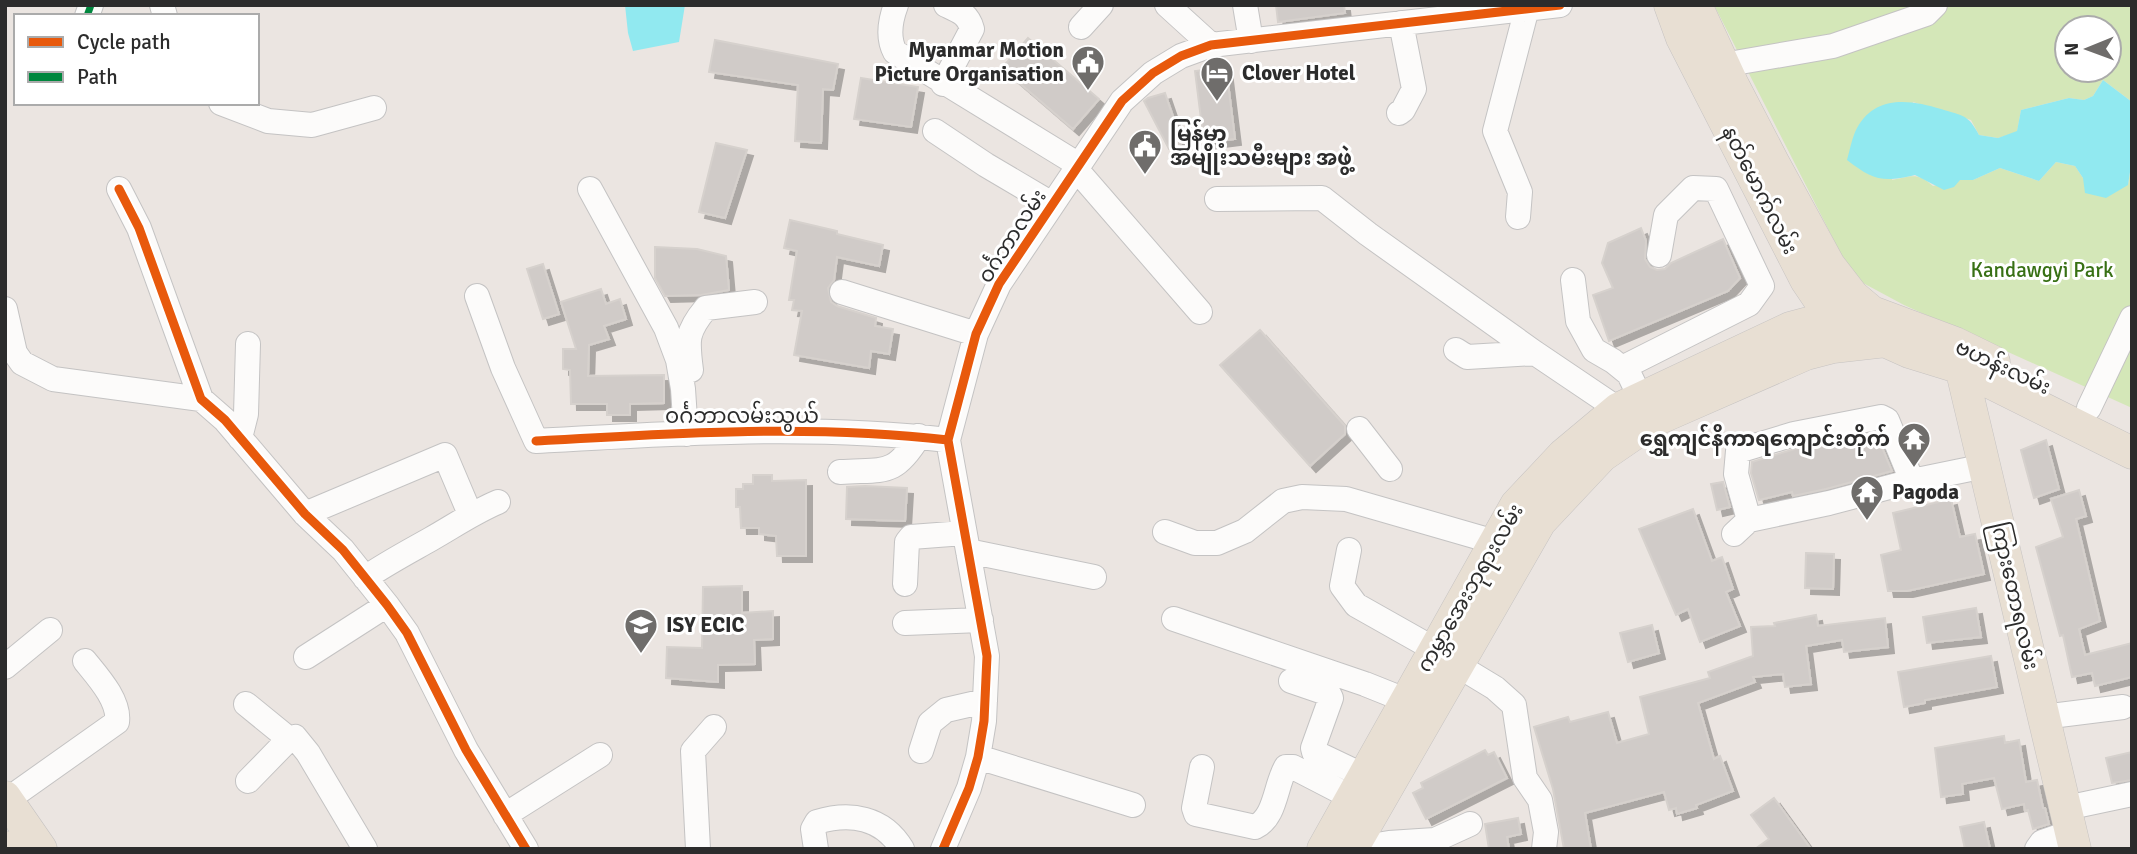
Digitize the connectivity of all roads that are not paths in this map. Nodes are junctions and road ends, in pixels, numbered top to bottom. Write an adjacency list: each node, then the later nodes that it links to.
1 (897, 5): 17 (street)
2 (946, 5): 17 (street)
3 (1101, 5): 13 (street)
4 (1167, 5): 15 (street)
5 (1245, 5): 14 (street)
6 (1560, 5): 10 (street, ဝင်္ဂဘာလမ်း)
7 (1670, 5): 29 (main road, နတ်မောက်လမ်း)
8 (1696, 5): 16 (main road, နတ်မောက်လမ်း)
9 (1935, 5): 16 (street)
10 (1527, 8): 11 (street, ဝင်္ဂဘာလမ်း); 27 (street)
11 (1440, 12): 12 (street, ဝင်္ဂဘာလမ်း)
12 (1401, 23): 14 (street, ဝင်္ဂဘာလမ်း); 20 (street)
13 (1081, 27)
14 (1251, 41): 15 (street, ဝင်္ဂဘာလမ်း)
15 (1211, 45): 22 (street, ဝင်္ဂဘာလမ်း)
16 (1723, 65): 29 (main road, နတ်မောက်လမ်း)
17 (943, 84): 22 (street)
18 (226, 105): 19 (street)
19 (374, 108)
20 (1399, 113)
21 (935, 131): 26 (street)
22 (1078, 167): 26 (street, ဝင်္ဂဘာလမ်း); 35 (street)
23 (119, 189): 47 (street)
24 (590, 189): 52 (street)
25 (1217, 199): 44 (street)
26 (1052, 204): 39 (street, ဝင်္ဂဘာလမ်း)
27 (1518, 217)
28 (1659, 255): 46 (street)
29 (1818, 272): 36 (main road, နတ်မောက်လမ်း); 37 (main road); 40 (main road)
30 (1573, 279): 46 (street)
31 (842, 292): 39 (street)
32 (477, 296): 52 (street, ဝင်္ဂဘာလမ်းသွယ်)
33 (755, 302): 52 (street)
34 (5, 309): 47 (street)
35 (1200, 312)
36 (1872, 312): 37 (main road); 45 (main road, ဗဟန်းလမ်း)
37 (1831, 317): 40 (main road); 41 (main road)
38 (2131, 320): 49 (street)
39 (976, 334): 55 (street, ဝင်္ဂဘာလမ်း)
40 (1798, 341): 41 (main road, ကမ္ဘာအေးဘုရားလမ်း); 48 (main road, ကမ္ဘာအေးဘုရားလမ်း); 62 (main road, ကမ္ဘာအေးဘုရားလမ်း)
41 (1886, 341): 45 (main road, ဗဟန်းလမ်း)
42 (248, 344): 54 (street)
43 (1456, 350): 44 (street)
44 (1535, 353): 48 (street)
45 (1958, 356): 49 (main road, ဗဟန်းလမ်း); 56 (main road, ဗဟန်းလမ်း); 57 (main road, ကြားတောရလမ်း)
46 (1622, 368): 48 (street)
47 (201, 400): 54 (street)
48 (1630, 404): 62 (main road, ကမ္ဘာအေးဘုရားလမ်း)
49 (2090, 408): 51 (main road, ဗဟန်းလမ်း)
50 (1359, 429): 58 (street)
51 (2132, 430)
52 (693, 433): 53 (street, ဝင်္ဂဘာလမ်းသွယ်)
53 (919, 436): 55 (street, ဝင်္ဂဘာလမ်းသွယ်); 59 (street)
54 (240, 438): 63 (street)
55 (948, 440): 66 (street, ဝင်္ဂဘာလမ်း)
56 (2132, 453)
57 (1985, 466): 60 (street); 86 (main road, ကြားတောရလမ်း)
58 (1391, 469)
59 (840, 472)
60 (1912, 481): 60 (street)
61 (498, 502): 64 (street)
62 (1528, 513): 67 (main road, ကမ္ဘာအေးဘုရားလမ်း); 78 (main road, ကမ္ဘာအေးဘုရားလမ်း)
63 (305, 514): 64 (street); 70 (street)
64 (470, 514): 70 (street)
65 (1166, 533): 67 (street)
66 (966, 542): 69 (street); 71 (street); 74 (street, ဝင်္ဂဘာလမ်း)
67 (1494, 542): 78 (main road, ကမ္ဘာအေးဘုရားလမ်း)
68 (1349, 550): 78 (street)
69 (1094, 577)
70 (365, 578): 72 (street)
71 (905, 584)
72 (387, 606): 77 (street); 98 (street)
73 (1174, 619): 83 (street)
74 (981, 620): 75 (street); 82 (street, ဝင်္ဂဘာလမ်း)
75 (905, 623)
76 (50, 629): 80 (street)
77 (306, 657)
78 (1445, 657): 83 (main road, ကမ္ဘာအေးဘုရားလမ်း); 94 (main road, ကမ္ဘာအေးဘုရားလမ်း); 110 (street)
79 (85, 661): 96 (street)
80 (5, 667)
81 (1291, 681): 94 (street)
82 (985, 701): 89 (street); 91 (street, ဝင်္ဂဘာလမ်း)
83 (1405, 701): 94 (main road, ကမ္ဘာအေးဘုရားလမ်း)
84 (246, 704): 88 (street)
85 (2123, 707): 86 (street)
86 (2043, 717): 100 (main road, ကြားတောရလမ်း)
87 (713, 727): 104 (street)
88 (289, 739): 93 (street); 102 (street)
89 (921, 751)
90 (600, 755): 98 (street)
91 (978, 757): 97 (street); 107 (street, ဝင်္ဂဘာလမ်း)
92 (1202, 767): 94 (street)
93 (248, 781)
94 (1368, 787): 108 (main road, ကမ္ဘာအေးဘုရားလမ်း); 109 (main road, ကမ္ဘာအေးဘုရားလမ်း)
95 (2132, 794): 100 (street)
96 (6, 799): 101 (main road)
97 (1133, 805)
98 (505, 815): 103 (street)
99 (1470, 824): 109 (street)
100 (2071, 830): 111 (street)
101 (41, 849)
102 (365, 849)
103 (526, 849)
104 (698, 849)
105 (816, 849): 106 (street)
106 (902, 849)
107 (943, 849)
108 (1323, 849)
109 (1352, 849)
110 (1544, 849)
111 (2037, 849)

